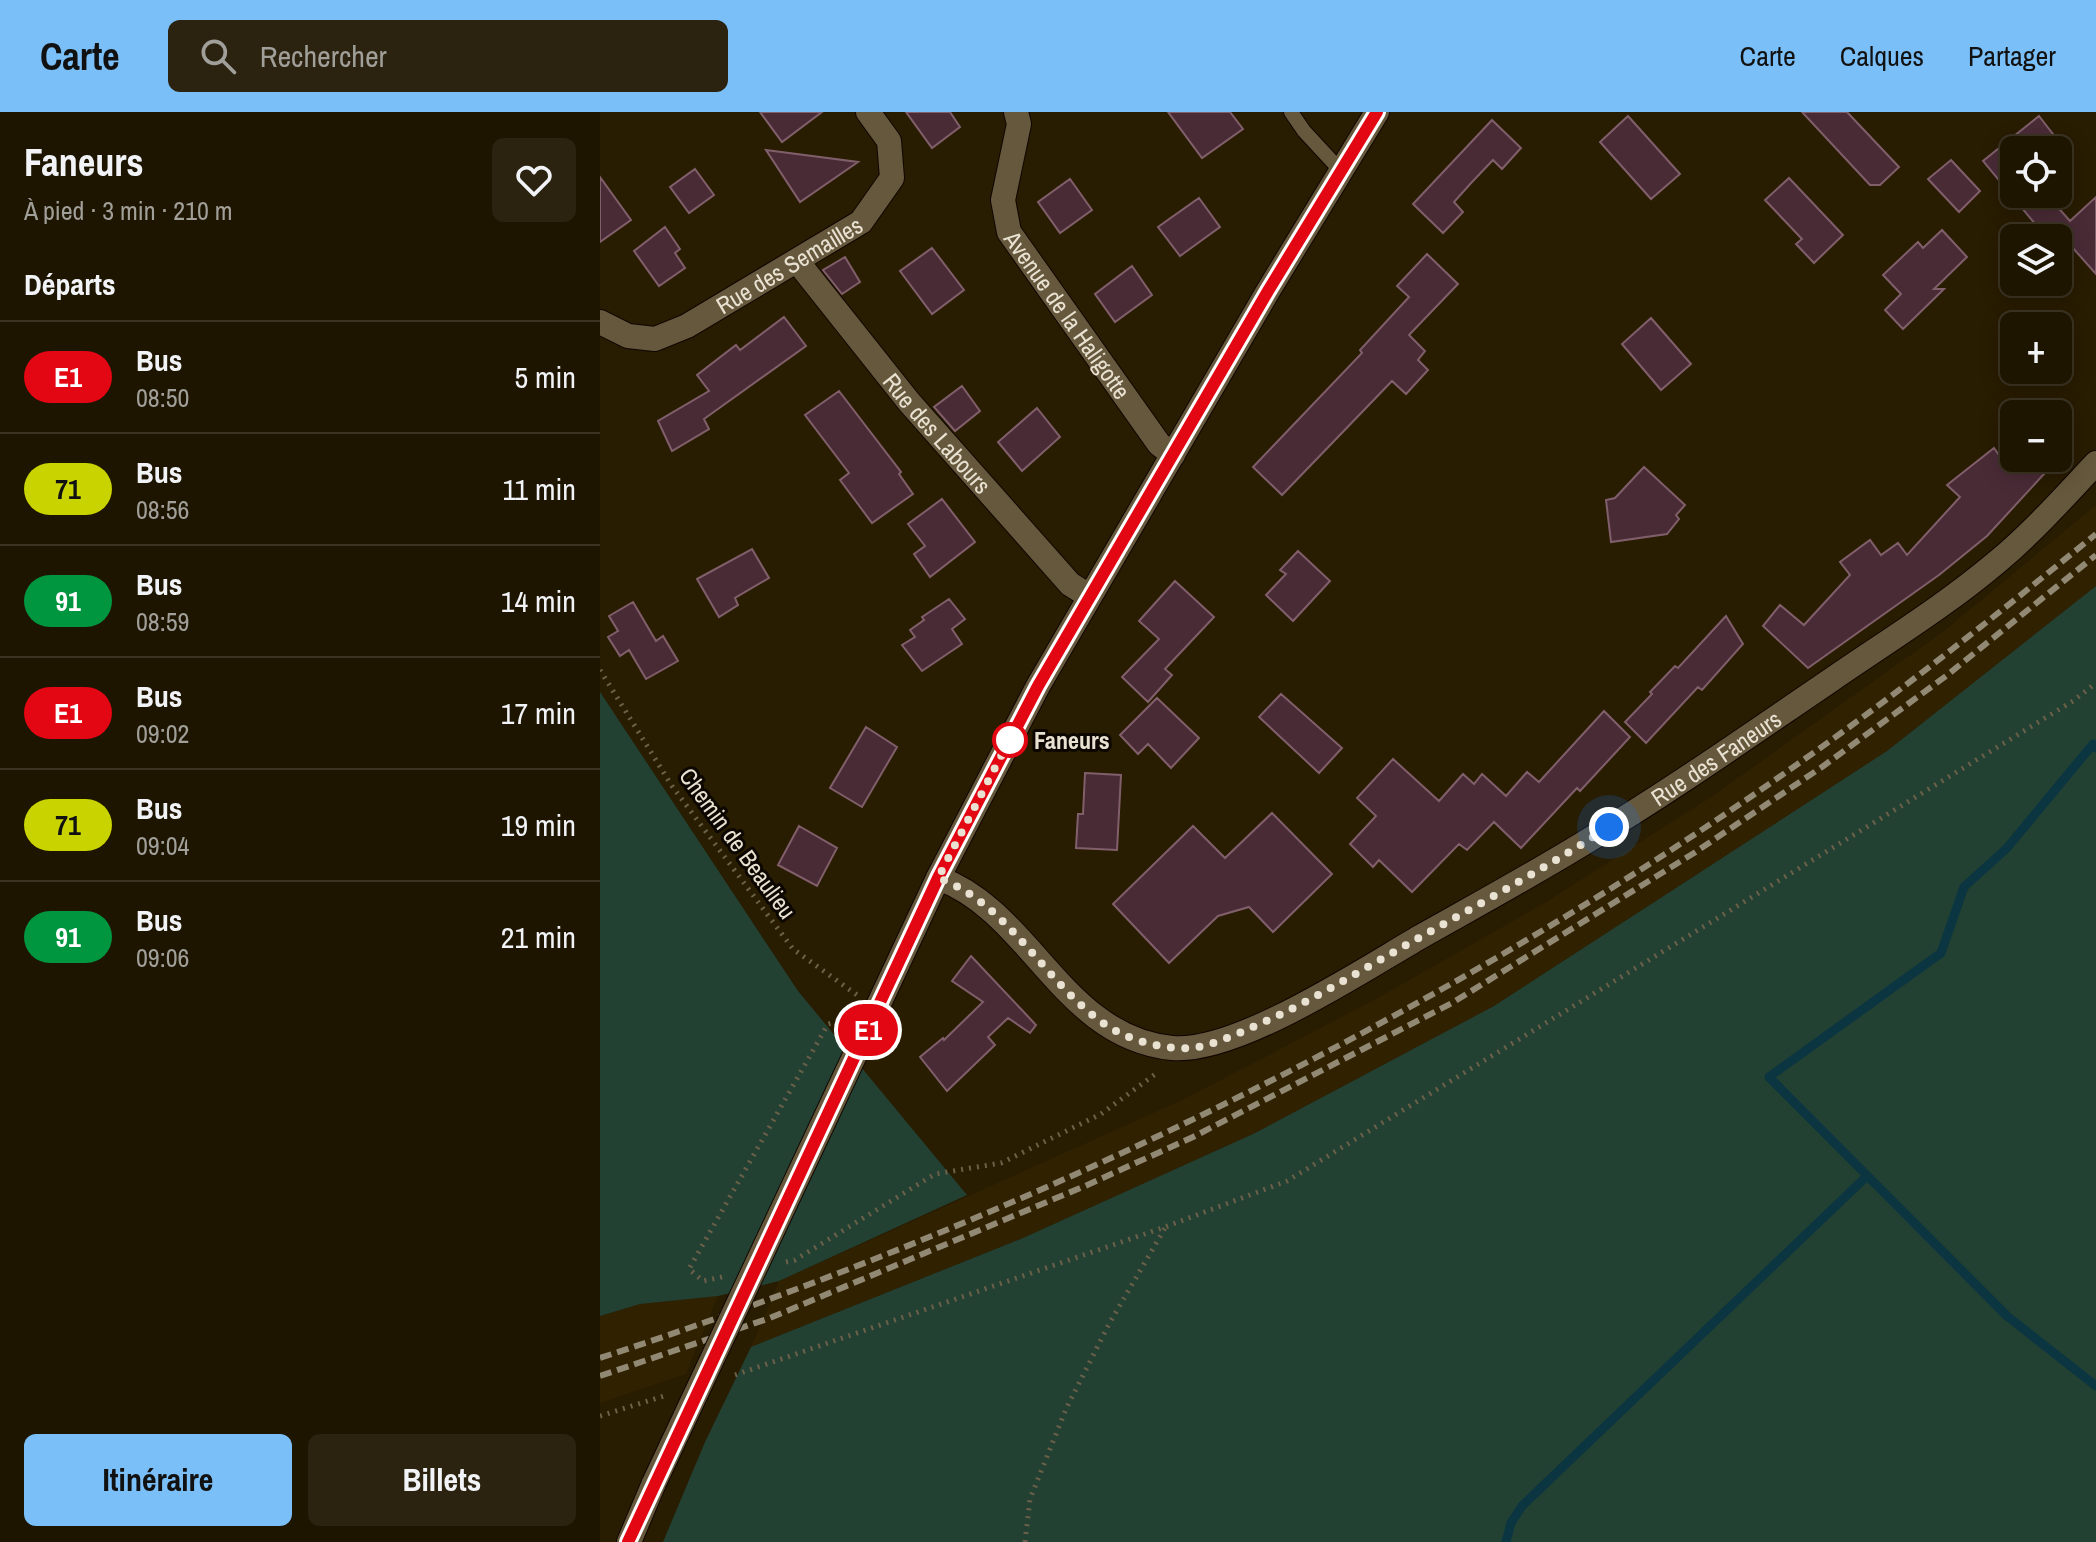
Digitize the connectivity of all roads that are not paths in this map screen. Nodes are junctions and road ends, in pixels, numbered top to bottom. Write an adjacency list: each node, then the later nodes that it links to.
1 (868, 112): 6 (street, Rue des Semailles)
2 (1016, 112): 8 (street, Avenue de la Haligotte)
3 (1291, 112): 5 (lane)
4 (1377, 112): 5 (street)
5 (1341, 171): 8 (street)
6 (797, 261): 7 (street, Rue des Semailles); 10 (street, Rue des Labours)
7 (600, 322)
8 (1173, 455): 10 (street)
9 (2096, 463): 11 (street, Rue des Faneurs)
10 (1089, 596): 11 (street)
11 (938, 878): 12 (street, bridge)
12 (629, 1542)

